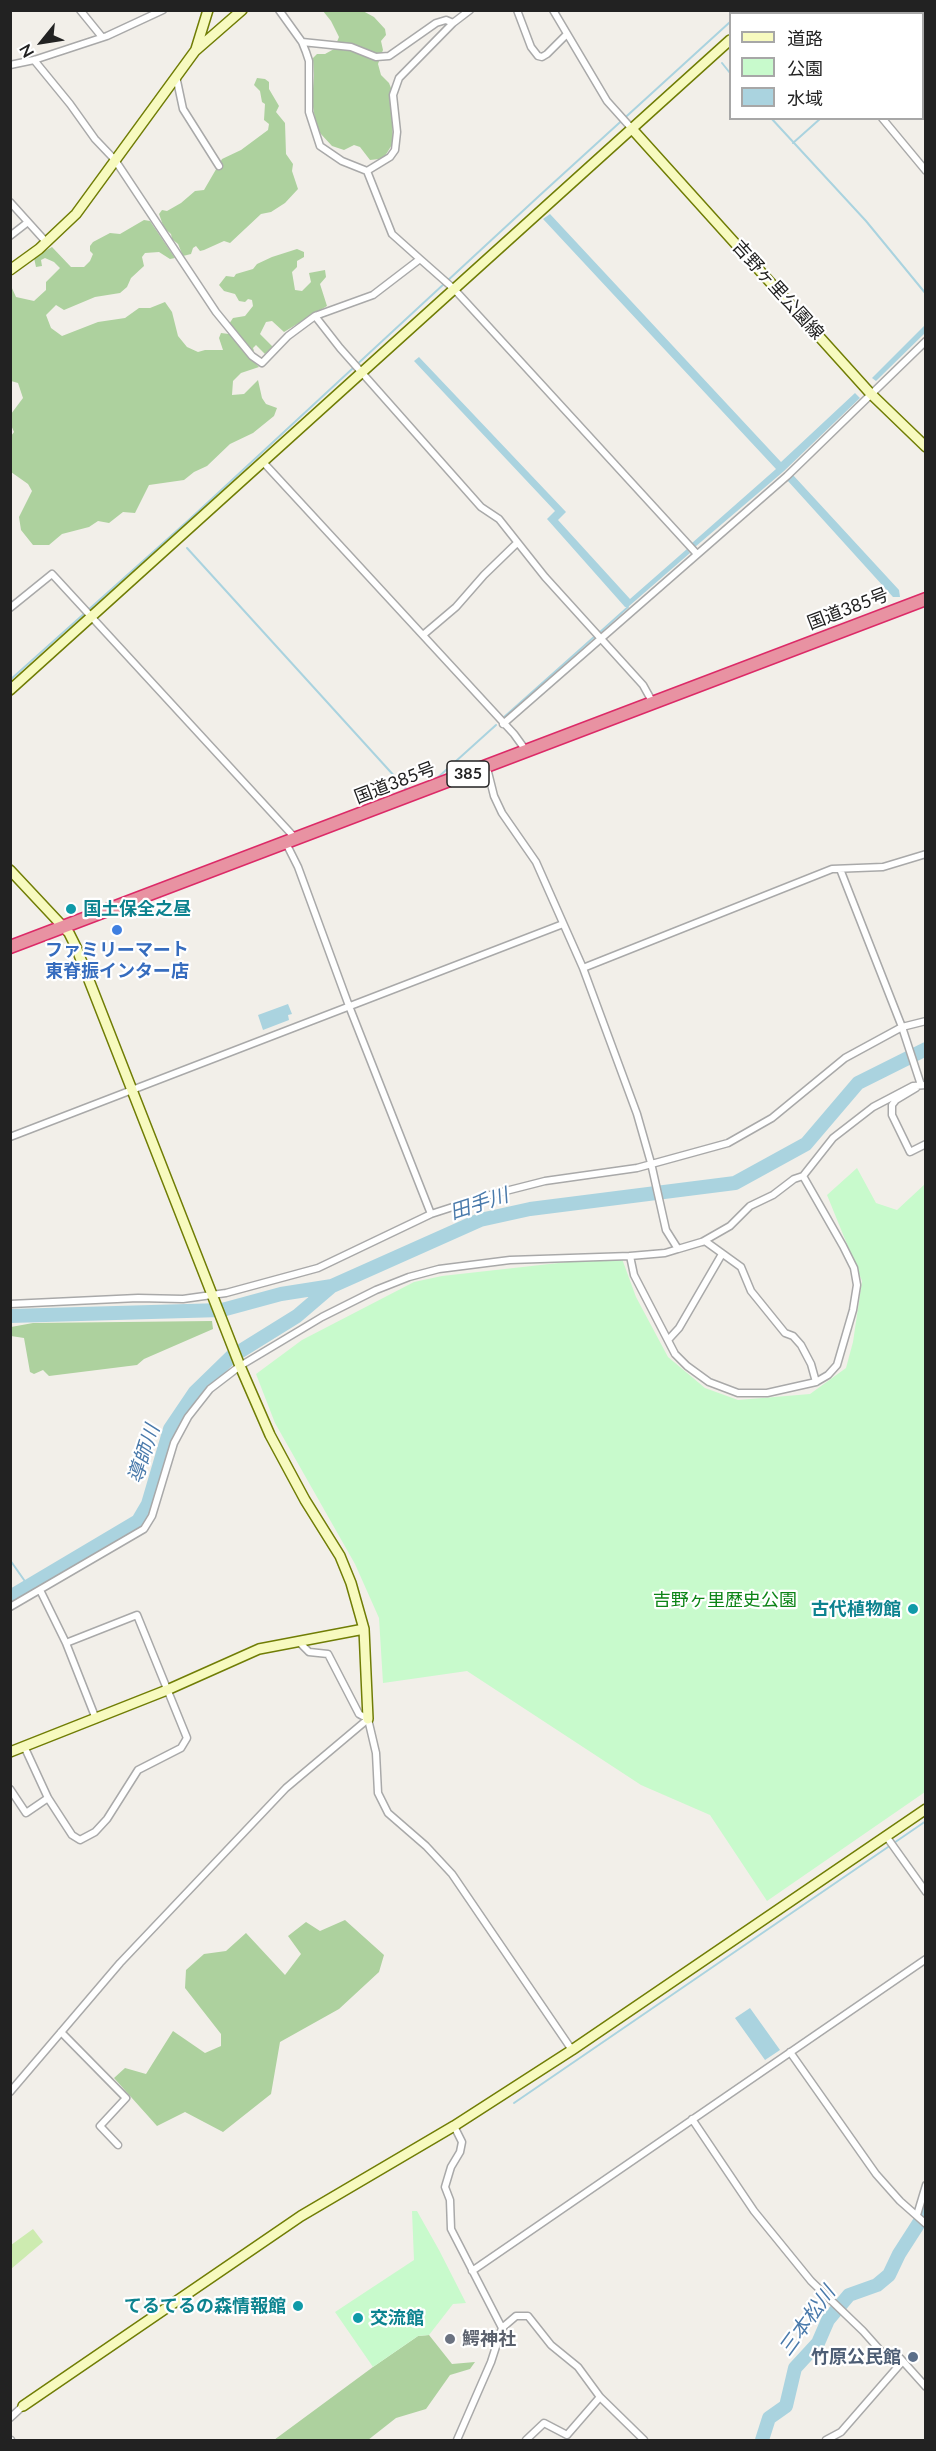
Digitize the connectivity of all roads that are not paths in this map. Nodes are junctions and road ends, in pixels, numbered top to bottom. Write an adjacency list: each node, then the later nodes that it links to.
1 (80, 10): 11 (street)
2 (163, 10): 11 (street)
3 (208, 10): 14 (street)
4 (242, 10): 14 (street)
5 (279, 10): 13 (street)
6 (470, 10): 9 (street)
7 (517, 10): 10 (street)
8 (553, 10): 10 (street)
9 (453, 23): 13 (street); 23 (street)
10 (566, 35): 19 (street)
11 (102, 38): 15 (street)
12 (729, 41): 19 (street)
13 (302, 42): 23 (street)
14 (195, 51): 17 (street)
15 (33, 60): 16 (street); 20 (street)
16 (10, 65)
17 (176, 76): 20 (street); 21 (street)
18 (884, 120): 22 (street)
19 (633, 130): 30 (street); 34 (street, 吉野ヶ里公園線)
20 (115, 160): 27 (street); 31 (street)
21 (219, 166)
22 (924, 168)
23 (367, 171): 28 (street)
24 (11, 203): 25 (street)
25 (28, 222): 26 (street); 27 (street)
26 (10, 236)
27 (47, 243): 29 (street)
28 (420, 260): 30 (street); 31 (street)
29 (10, 270)
30 (454, 289): 33 (street); 38 (street)
31 (315, 316): 33 (street)
32 (926, 341): 34 (street)
33 (362, 372): 36 (street); 37 (street)
34 (870, 393): 35 (street, 吉野ヶ里公園線); 38 (street)
35 (926, 447)
36 (263, 462): 41 (street); 42 (street)
37 (517, 543): 42 (street); 43 (street)
38 (697, 554): 43 (street)
39 (926, 599): 45 (highway, 国道385号 / 385)
40 (10, 608): 41 (street)
41 (93, 616): 44 (street); 49 (street)
42 (423, 635): 46 (street)
43 (600, 639): 45 (street); 46 (street)
44 (10, 690)
45 (653, 703): 47 (highway, 国道385号 / 385)
46 (503, 724): 47 (street)
47 (527, 752): 48 (highway, 国道385号 / 385)
48 (483, 768): 49 (highway, 国道385号 / 385); 53 (street)
49 (291, 841): 54 (highway, 国道385号 / 385); 57 (street)
50 (926, 854): 51 (street)
51 (840, 869): 56 (street); 59 (street)
52 (10, 870): 54 (street)
53 (562, 924): 56 (street); 57 (street)
54 (63, 928): 55 (highway, 国道385号 / 385); 61 (street)
55 (10, 947)
56 (583, 968): 64 (street)
57 (349, 1006): 61 (street); 66 (street)
58 (926, 1021): 59 (street)
59 (902, 1028): 60 (street); 64 (street)
60 (924, 1084): 63 (street); 65 (street)
61 (132, 1090): 62 (street); 71 (street)
62 (10, 1137)
63 (926, 1144)
64 (651, 1163): 66 (street); 68 (street)
65 (803, 1176): 67 (street); 75 (street)
66 (430, 1214): 71 (street)
67 (701, 1242): 68 (street); 69 (street)
68 (678, 1249): 70 (street)
69 (722, 1254): 73 (street); 75 (street)
70 (630, 1256): 73 (street); 74 (street)
71 (211, 1296): 72 (street); 74 (street)
72 (10, 1304)
73 (668, 1340): 75 (street)
74 (240, 1366): 76 (street); 78 (street)
75 (816, 1382)
76 (40, 1590): 77 (street); 79 (street)
77 (10, 1606)
78 (364, 1629): 80 (street); 83 (street)
79 (66, 1642): 81 (street); 82 (street)
80 (299, 1642): 81 (street); 83 (street)
81 (167, 1690): 82 (street); 87 (street)
82 (96, 1719): 84 (street)
83 (368, 1719): 92 (street); 93 (street)
84 (24, 1746): 85 (street); 87 (street)
85 (10, 1752)
86 (10, 1789): 87 (street)
87 (48, 1798)
88 (926, 1809): 89 (street)
89 (886, 1836): 90 (street); 93 (street)
90 (926, 1892)
91 (926, 1959): 94 (street)
92 (61, 2032): 95 (street); 98 (street)
93 (572, 2050): 97 (street)
94 (790, 2052): 96 (street); 100 (street)
95 (10, 2092)
96 (692, 2119): 102 (street); 104 (street)
97 (454, 2126): 102 (street); 107 (street)
98 (118, 2145)
99 (926, 2185): 100 (street)
100 (916, 2216): 101 (street)
101 (926, 2223)
102 (472, 2271): 103 (street)
103 (502, 2328): 106 (street); 109 (street)
104 (902, 2362): 105 (street); 112 (street)
105 (926, 2387)
106 (600, 2397): 110 (street); 111 (street)
107 (23, 2406): 108 (street)
108 (10, 2418)
109 (457, 2440)
110 (526, 2440)
111 (644, 2440)
112 (826, 2440)

